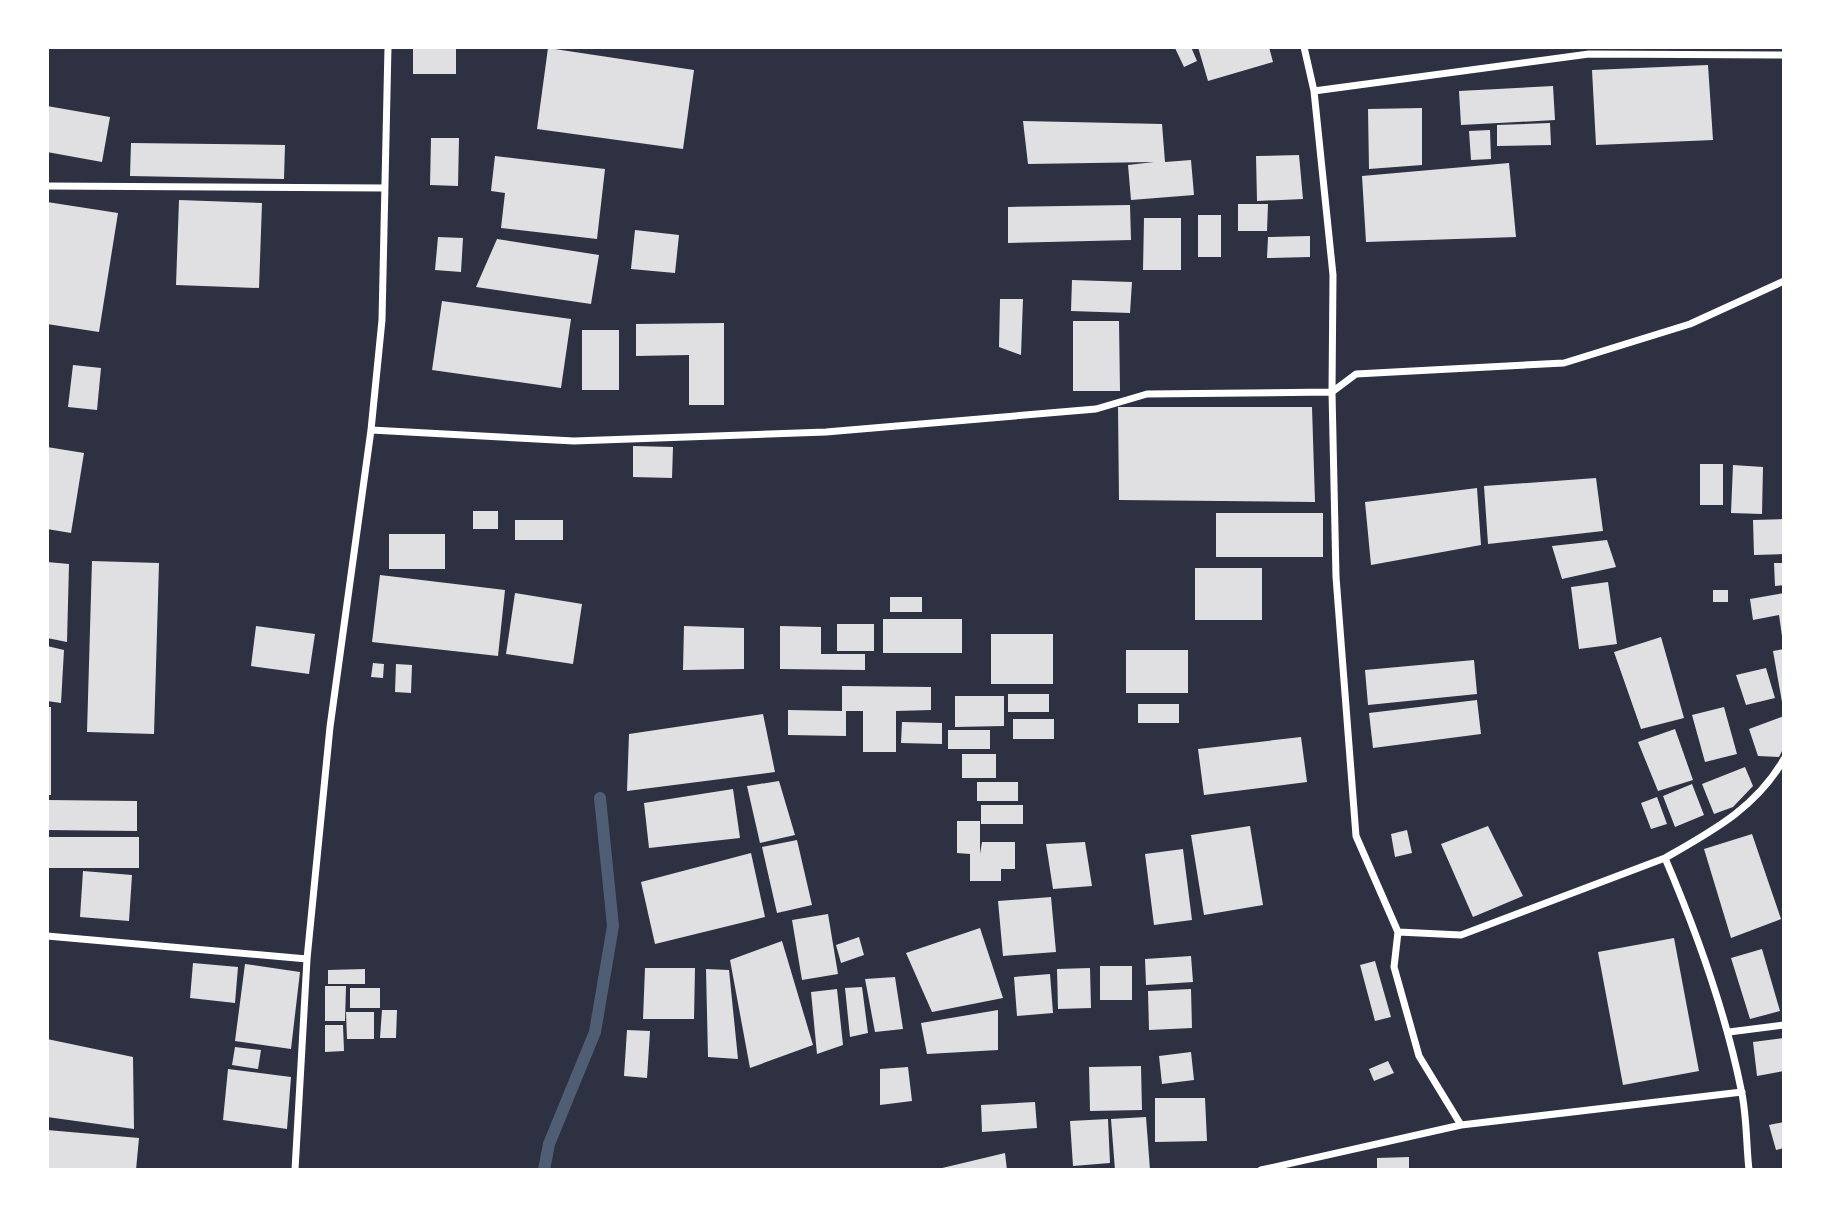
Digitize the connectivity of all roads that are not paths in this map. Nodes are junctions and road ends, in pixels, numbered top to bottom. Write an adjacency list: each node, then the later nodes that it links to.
1 (388, 47): 6 (street)
2 (1304, 47): 4 (street)
3 (1784, 55): 4 (street)
4 (1314, 91): 8 (street)
5 (47, 186): 6 (street)
6 (384, 188): 9 (street)
7 (1784, 281): 8 (street)
8 (1332, 392): 9 (street); 12 (street)
9 (372, 430): 14 (street)
10 (1784, 759): 11 (street)
11 (1665, 858): 12 (street); 16 (street)
12 (1398, 932): 18 (street)
13 (47, 936): 14 (street)
14 (307, 959): 19 (street)
15 (1784, 1025): 16 (street)
16 (1728, 1032): 17 (street)
17 (1742, 1093): 18 (street); 21 (street)
18 (1461, 1125): 20 (street)
19 (295, 1170)
20 (1261, 1170)
21 (1749, 1170)

